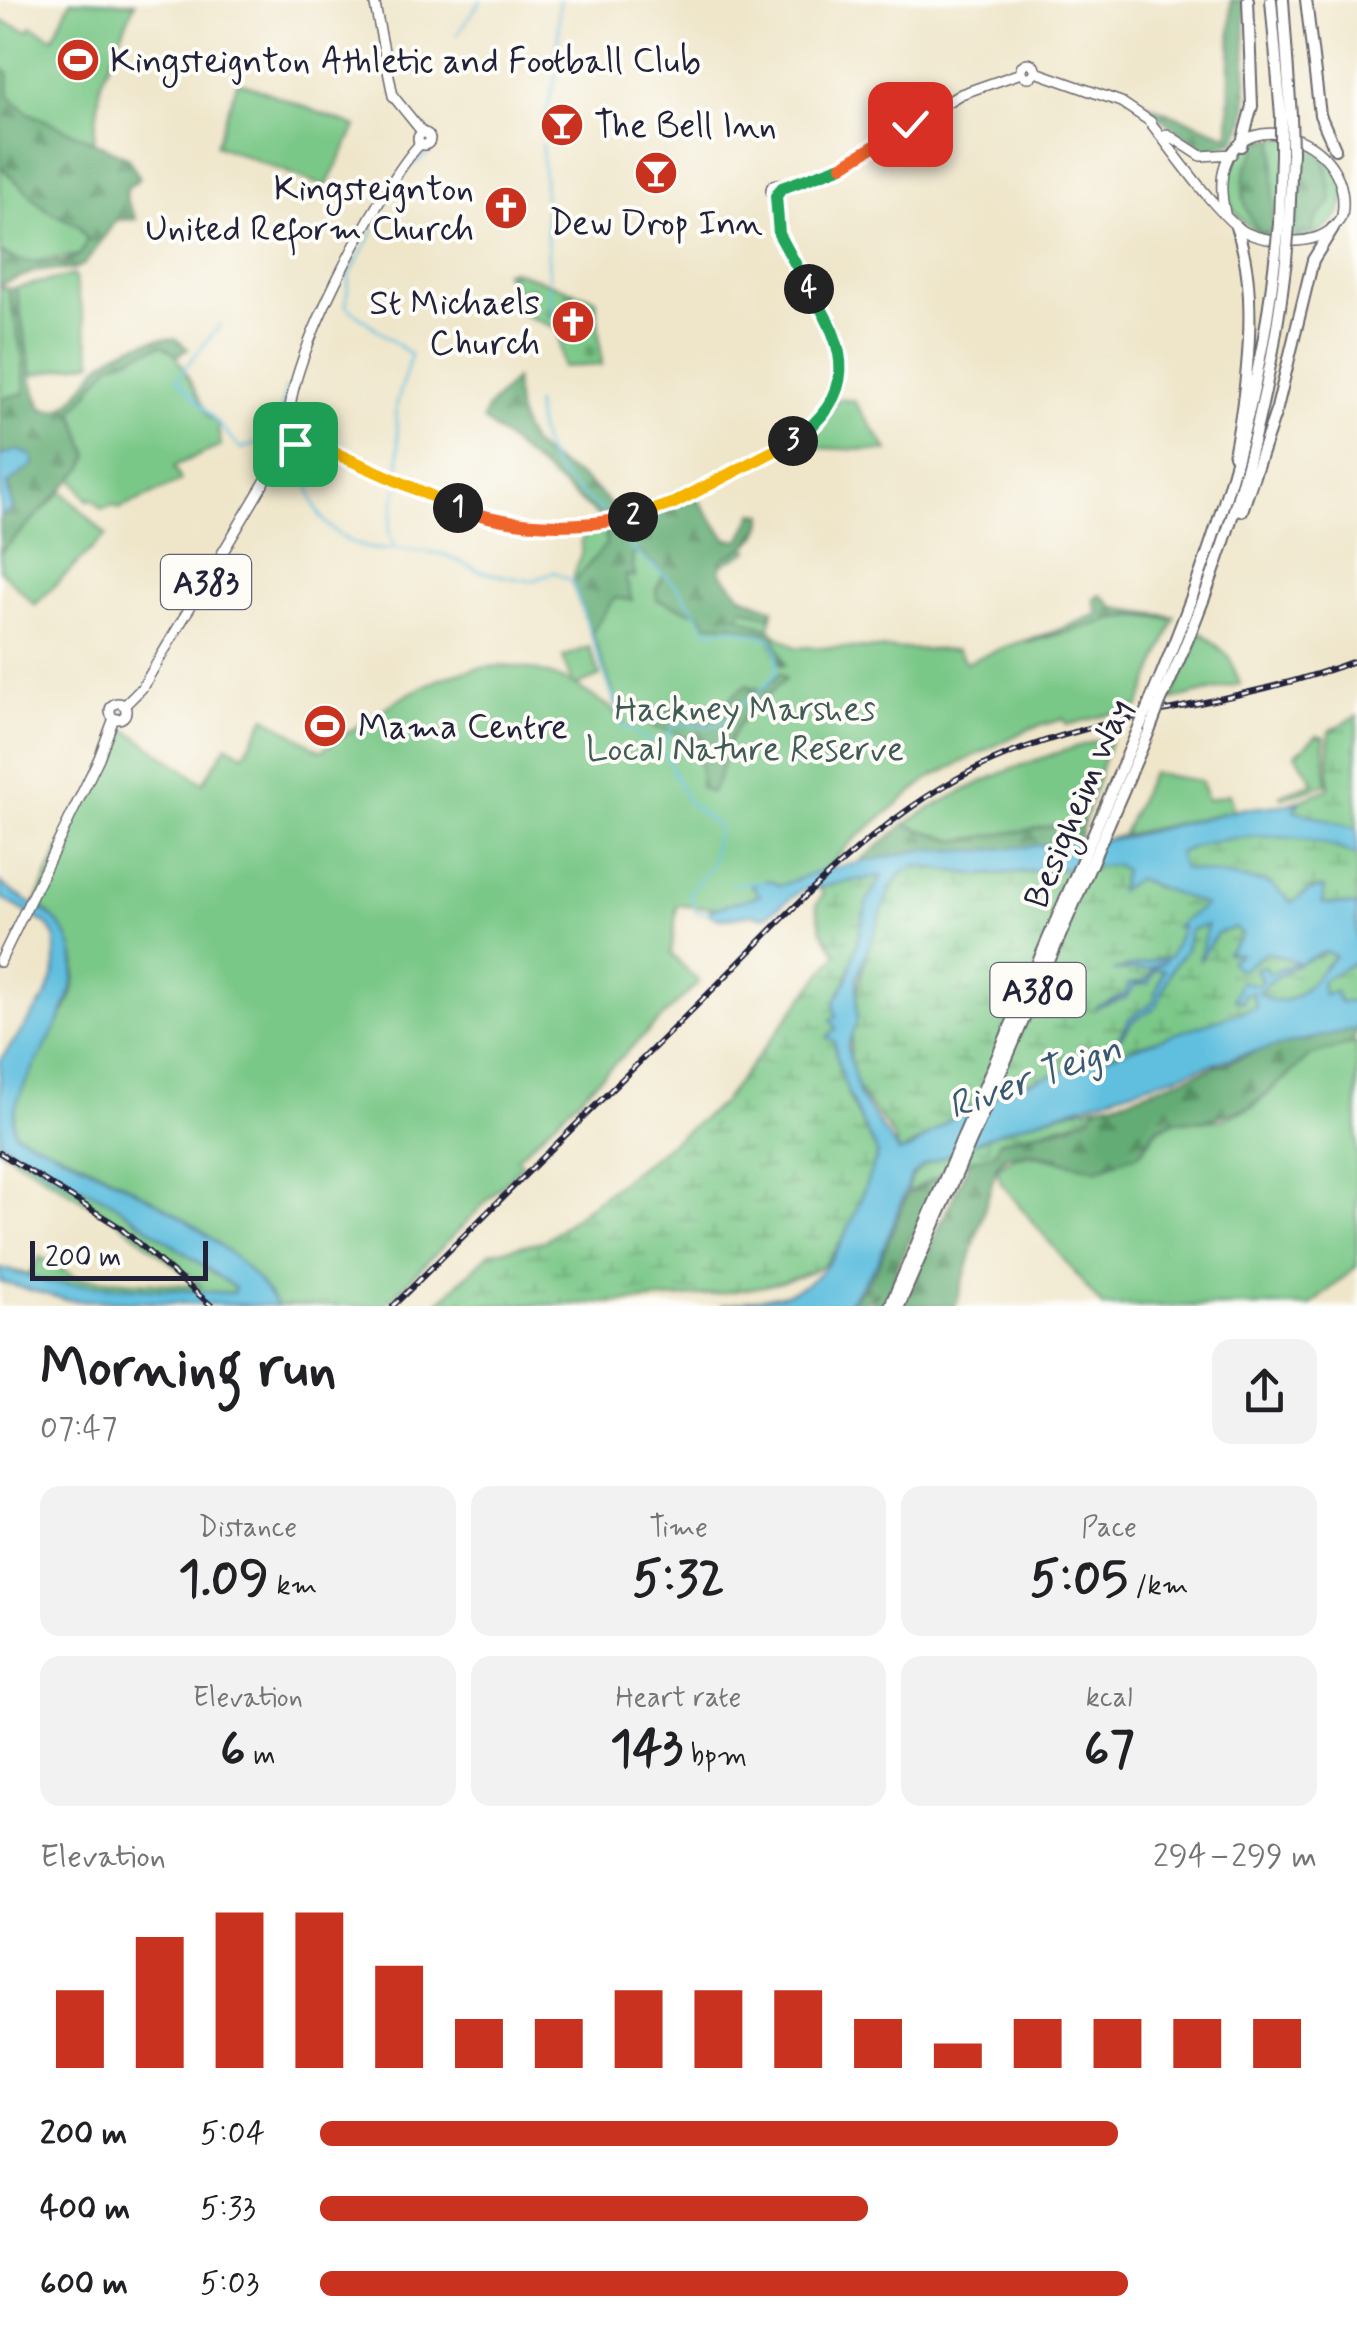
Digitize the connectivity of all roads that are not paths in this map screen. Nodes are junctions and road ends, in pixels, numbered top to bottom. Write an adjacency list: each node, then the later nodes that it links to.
1 (374, 0): 15 (main road)
2 (1248, 0): 9 (highway)
3 (1271, 0): 6 (highway, A380)
4 (1283, 0): 6 (highway, A380)
5 (1306, 0): 8 (highway)
6 (1286, 116): 14 (highway, A380, bridge)
7 (1150, 122): 9 (main road); 11 (main road); 15 (main road)
8 (1335, 149): 9 (main road); 12 (main road)
9 (1236, 150): 11 (main road)
10 (1355, 212): 12 (main road)
11 (1225, 213): 13 (main road)
12 (1336, 225): 13 (main road); 17 (highway, A380)
13 (1236, 227): 16 (highway, A380)
14 (1281, 260): 16 (highway, A380); 17 (highway, A380)
15 (295, 438): 19 (main road, A383)
16 (1224, 514): 18 (highway, A380)
17 (1226, 543): 18 (highway, A380)
18 (1200, 600): 20 (highway, Besigheim Way / A380, bridge)
19 (0, 962)
20 (947, 1188): 21 (highway, Besigheim Way / A380); 22 (highway, Besigheim Way / A380)
21 (890, 1306)
22 (899, 1306)

